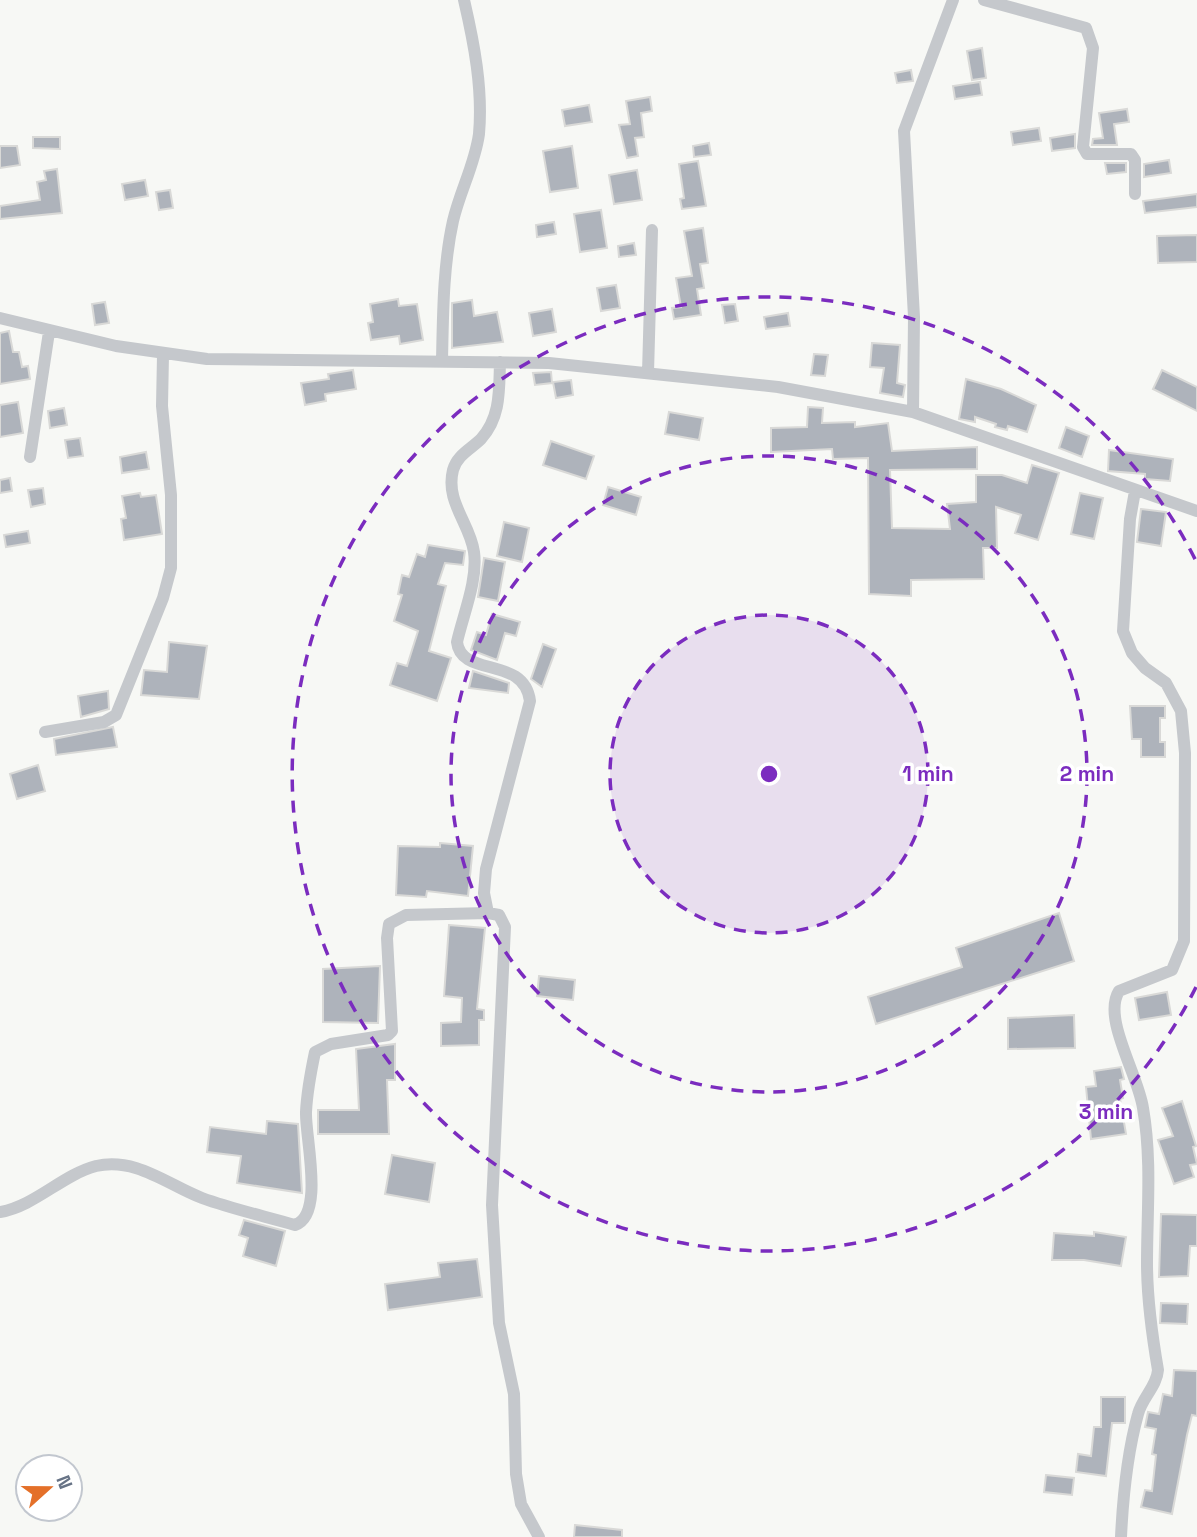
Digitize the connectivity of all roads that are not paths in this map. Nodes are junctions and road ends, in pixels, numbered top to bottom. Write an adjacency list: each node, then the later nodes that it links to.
1 (464, 0): 9 (street)
2 (953, 0): 12 (street)
3 (984, 0): 4 (street)
4 (1135, 194)
5 (652, 230): 11 (street)
6 (0, 318): 7 (street)
7 (49, 332): 8 (street); 13 (street)
8 (163, 355): 9 (street); 16 (street)
9 (442, 361): 10 (street)
10 (500, 362): 11 (street); 17 (street)
11 (648, 373): 12 (street)
12 (914, 412): 14 (street)
13 (30, 457)
14 (1135, 491): 15 (street); 20 (street)
15 (1197, 511)
16 (45, 732)
17 (488, 913): 18 (street); 19 (street)
18 (0, 1212)
19 (539, 1537)
20 (1121, 1537)

